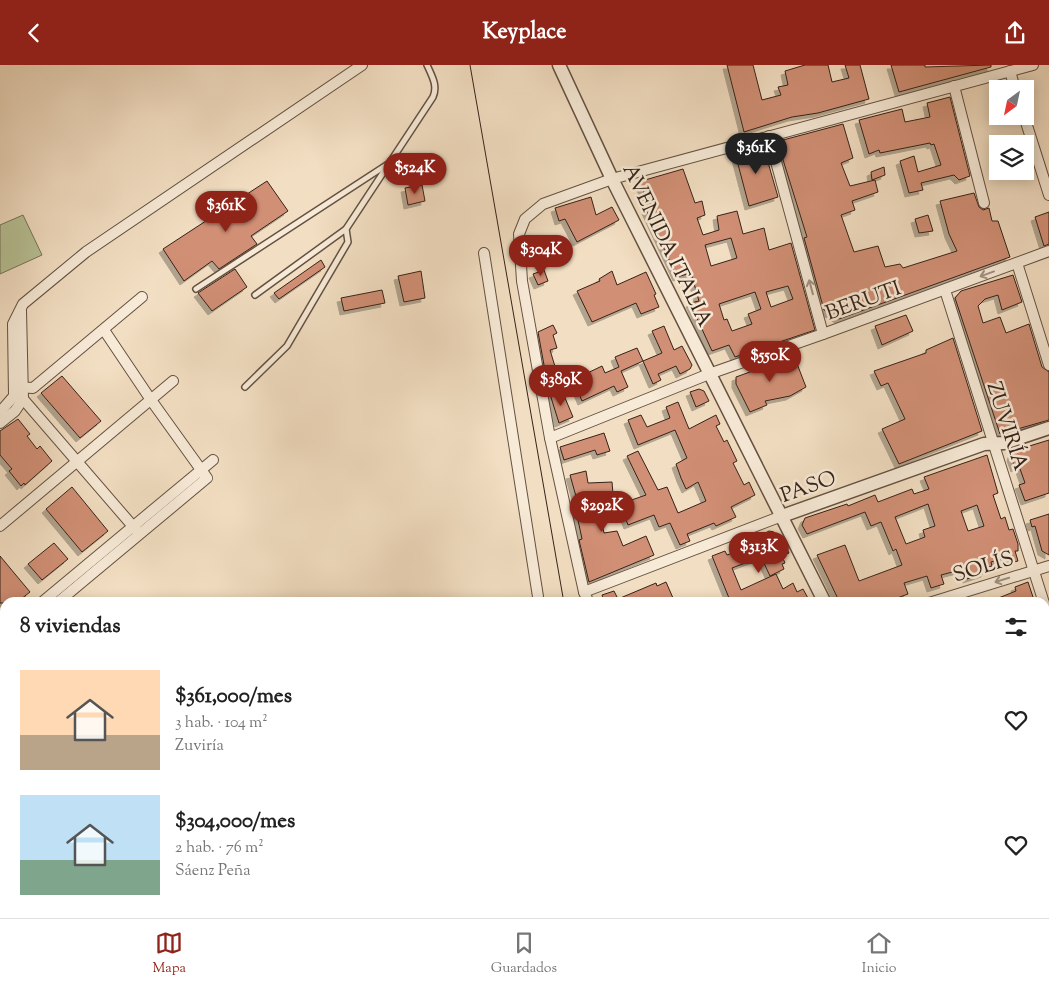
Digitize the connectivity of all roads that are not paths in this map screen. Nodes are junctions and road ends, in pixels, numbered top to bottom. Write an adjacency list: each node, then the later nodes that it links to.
1 (362, 65): 28 (street)
2 (427, 65): 10 (lane)
3 (559, 65): 11 (street, AVENIDA ITALIA)
4 (1033, 65): 5 (street)
5 (1010, 71): 6 (street); 7 (street)
6 (1012, 80)
7 (954, 86): 9 (street); 13 (street)
8 (1027, 125): 12 (street)
9 (769, 136): 11 (street); 23 (street, one-way to 9)
10 (393, 161): 14 (lane); 18 (lane)
11 (612, 179): 25 (street, AVENIDA ITALIA); 33 (street)
12 (1049, 195)
13 (984, 203)
14 (346, 229): 20 (lane); 27 (lane)
15 (1049, 251): 17 (street, BERUTI)
16 (484, 253): 46 (street)
17 (1017, 263): 19 (street, BERUTI, one-way to 19); 24 (street)
18 (196, 289)
19 (945, 290): 23 (street, BERUTI); 34 (street, ZUVIRÍA)
20 (255, 295)
21 (142, 297): 22 (street)
22 (104, 330): 28 (street); 29 (street)
23 (824, 334): 25 (street, BERUTI)
24 (1049, 365)
25 (709, 374): 33 (street, BERUTI); 38 (street, AVENIDA ITALIA)
26 (173, 381): 29 (street)
27 (245, 387)
28 (19, 392): 30 (street); 31 (street); 36 (street)
29 (151, 400): 36 (street); 37 (street)
30 (0, 411)
31 (0, 423)
32 (1049, 428): 34 (street, PASO)
33 (550, 438): 43 (street)
34 (994, 444): 38 (street, PASO); 42 (street, ZUVIRÍA)
35 (213, 460): 37 (street)
36 (77, 461): 39 (street); 40 (street)
37 (201, 470): 40 (street)
38 (782, 516): 43 (street, PASO); 48 (street, AVENIDA ITALIA)
39 (0, 526)
40 (136, 530): 44 (street); 45 (street)
41 (1049, 565): 42 (street, SOLÍS)
42 (1034, 570): 49 (street, SOLÍS, one-way to 49); 50 (street, ZUVIRÍA)
43 (584, 592): 47 (street)
44 (49, 597)
45 (63, 597)
46 (538, 597)
47 (586, 597)
48 (822, 597)
49 (948, 597)
50 (1042, 597)

